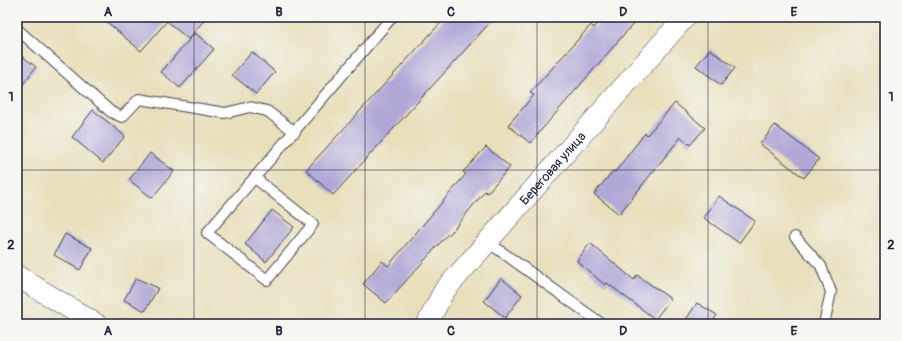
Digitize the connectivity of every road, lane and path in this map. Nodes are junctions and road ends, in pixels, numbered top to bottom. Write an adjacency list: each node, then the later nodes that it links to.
1 (392, 17): 4 (lane)
2 (685, 17): 7 (street, Береговая улица)
3 (17, 29): 4 (lane)
4 (295, 132): 5 (lane)
5 (255, 178): 5 (lane)
6 (795, 237): 12 (lane)
7 (488, 242): 10 (street, Береговая улица); 11 (lane)
8 (17, 276): 9 (street)
9 (96, 324)
10 (427, 324)
11 (602, 324)
12 (824, 324)

